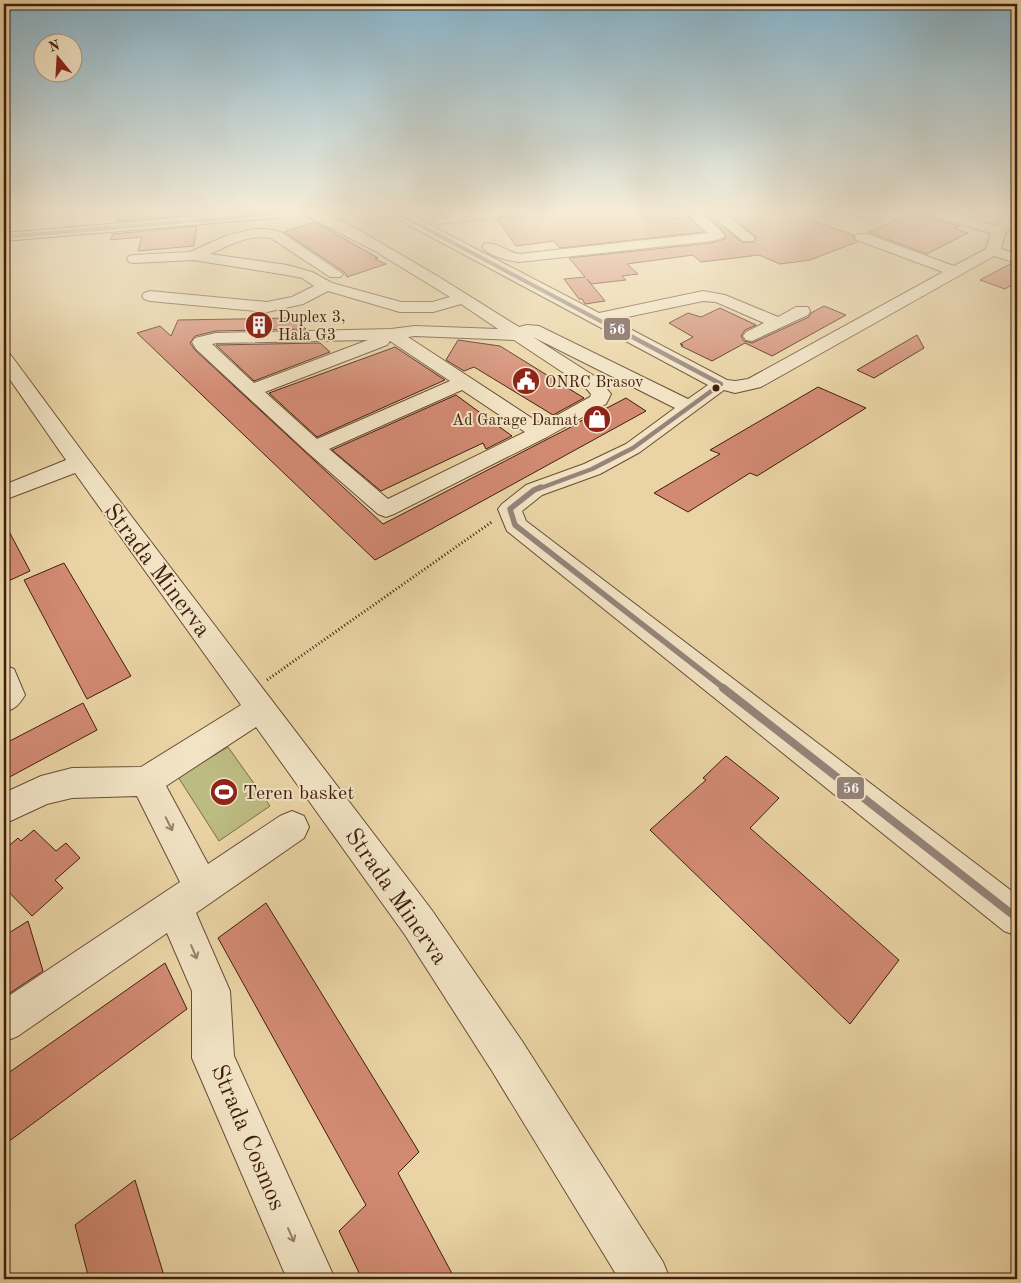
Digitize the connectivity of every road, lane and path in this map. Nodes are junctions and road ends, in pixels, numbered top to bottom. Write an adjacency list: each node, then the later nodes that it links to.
1 (300, 273): 6 (street)
2 (333, 273): 9 (street)
3 (424, 273): 8 (street)
4 (511, 273): 11 (street)
5 (951, 273): 18 (street)
6 (326, 286): 7 (street); 9 (street)
7 (150, 296)
8 (462, 299): 9 (street); 14 (street)
9 (376, 301)
10 (802, 311): 12 (street)
11 (598, 318): 12 (street); 18 (street)
12 (778, 323): 15 (street)
13 (390, 334): 14 (street); 17 (street); 19 (street); 19 (street)
14 (517, 335): 20 (street); 21 (street)
15 (752, 336)
16 (4, 358): 23 (street, Strada Minerva)
17 (462, 383): 21 (street); 22 (street)
18 (721, 384): 20 (street)
19 (251, 391): 22 (street)
20 (689, 407): 25 (street)
21 (540, 434): 22 (street)
22 (314, 448)
23 (79, 463): 24 (street); 28 (street, Strada Minerva)
24 (4, 493)
25 (510, 510): 28 (path); 33 (street)
26 (4, 677): 27 (street)
27 (4, 700)
28 (255, 700): 29 (street); 36 (street, Strada Minerva)
29 (146, 781): 30 (street); 32 (street, Strada Cosmos, one-way to 32)
30 (4, 809)
31 (292, 827): 32 (street)
32 (188, 899): 34 (street); 35 (street, Strada Cosmos, one-way to 35)
33 (1017, 918)
34 (4, 1022)
35 (311, 1279)
36 (646, 1279)

